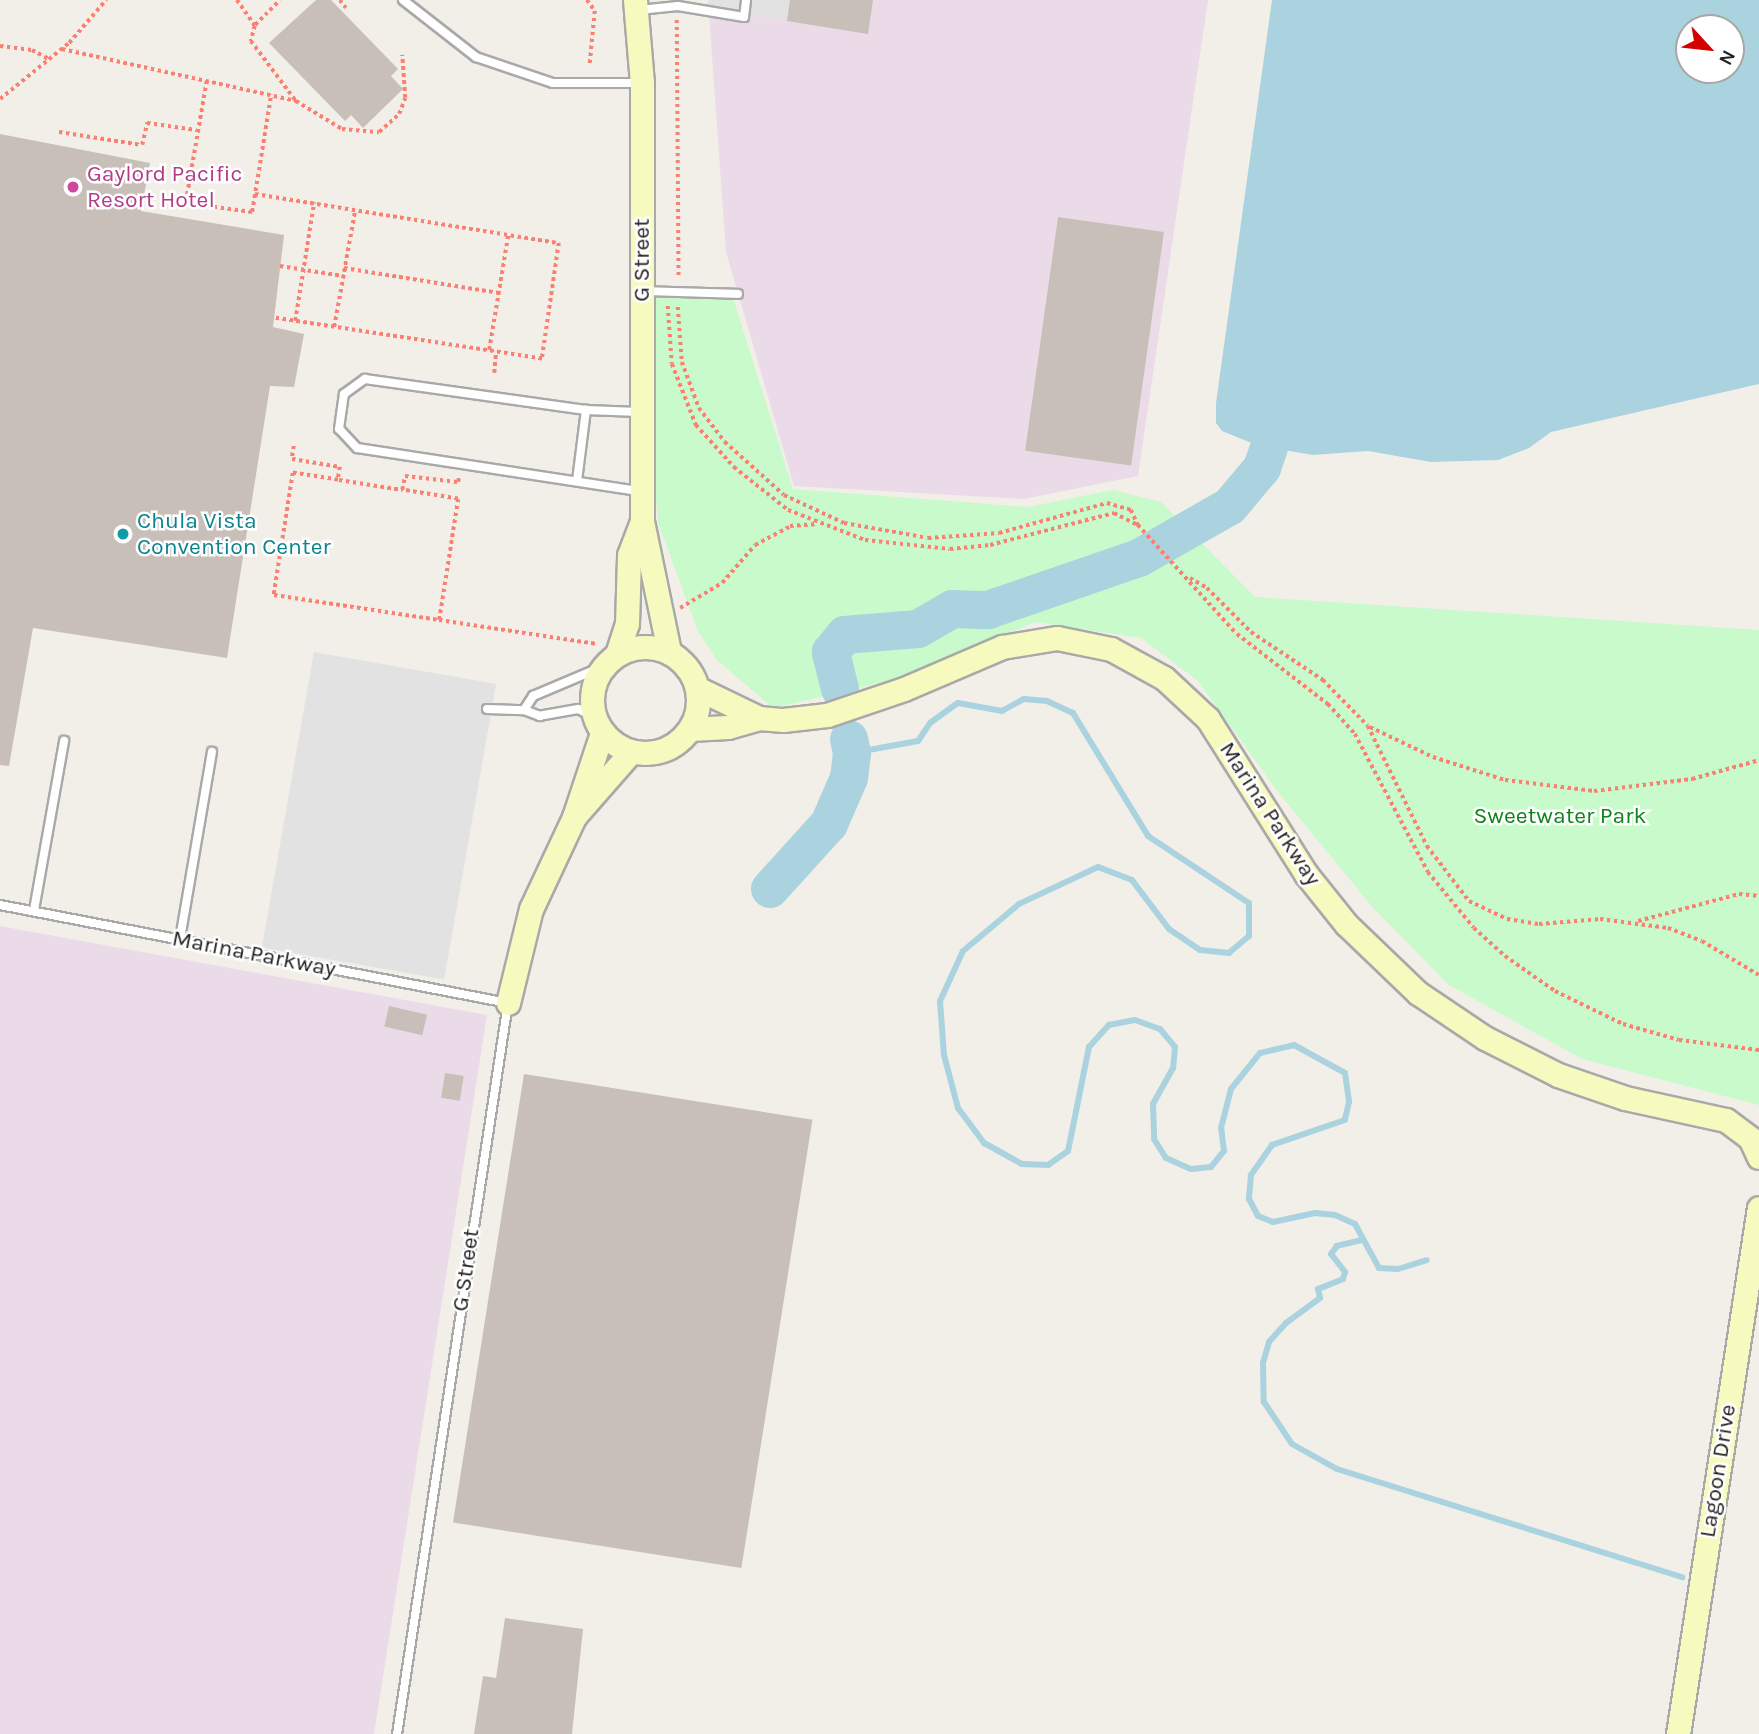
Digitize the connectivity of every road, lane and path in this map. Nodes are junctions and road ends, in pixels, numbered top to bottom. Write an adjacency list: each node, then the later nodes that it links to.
1 (106, 0): 13 (path)
2 (237, 0): 11 (path)
3 (280, 0): 11 (path)
4 (340, 0): 10 (path)
5 (403, 0): 18 (lane)
6 (587, 0): 16 (path)
7 (746, 0): 9 (lane)
8 (636, 5): 9 (lane); 18 (street, G Street)
9 (678, 6): 34 (path)
10 (346, 8)
11 (255, 26): 21 (path)
12 (0, 46): 15 (path)
13 (62, 49): 15 (path); 17 (path)
14 (402, 55): 21 (path)
15 (49, 59): 20 (path)
16 (590, 65)
17 (207, 81): 19 (path); 22 (path)
18 (642, 83): 32 (street, G Street)
19 (271, 95): 21 (path); 24 (path)
20 (0, 99)
21 (296, 101)
22 (197, 130): 23 (path); 24 (path)
23 (59, 132)
24 (255, 194): 25 (path)
25 (314, 203): 26 (path); 30 (path)
26 (355, 210): 27 (path); 29 (path)
27 (508, 235): 35 (path); 41 (path)
28 (280, 266): 30 (path)
29 (344, 268): 31 (path); 35 (path)
30 (304, 269): 31 (path); 38 (path)
31 (343, 276): 39 (path)
32 (642, 291): 33 (lane); 44 (street, G Street)
33 (668, 292): 34 (lane); 52 (path)
34 (678, 292): 36 (lane); 53 (path)
35 (499, 293): 40 (path)
36 (738, 294)
37 (274, 318): 38 (path)
38 (295, 321): 39 (path)
39 (334, 327): 40 (path)
40 (489, 351): 41 (path)
41 (497, 352): 42 (path)
42 (494, 373)
43 (586, 410): 44 (lane); 47 (lane); 47 (lane)
44 (642, 412): 50 (street, G Street)
45 (294, 446): 46 (path)
46 (338, 480): 49 (path); 56 (path)
47 (577, 481): 50 (lane)
48 (458, 482): 49 (path)
49 (402, 490): 56 (path)
50 (642, 491): 51 (street, G Street)
51 (642, 521): 57 (street, G Street); 58 (street, G Street)
52 (820, 524): 53 (path); 55 (path)
53 (1138, 525): 54 (path)
54 (1188, 577): 64 (path); 78 (path)
55 (672, 612)
56 (439, 620): 58 (path)
57 (669, 652): 58 (street); 59 (street)
58 (607, 655): 61 (lane); 63 (street)
59 (697, 688): 62 (street, Marina Parkway); 65 (street)
60 (488, 709): 61 (lane)
61 (524, 710): 63 (lane)
62 (759, 718): 65 (street, Marina Parkway); 79 (street, Marina Parkway)
63 (598, 725): 68 (street); 70 (street, G Street)
64 (1368, 726): 69 (path); 74 (path)
65 (690, 729): 68 (street)
66 (64, 741): 73 (lane)
67 (212, 752): 75 (lane)
68 (631, 752): 70 (street, G Street)
69 (1759, 760)
70 (574, 817): 77 (street, G Street)
71 (1759, 896): 74 (path)
72 (0, 905): 73 (lane, Marina Parkway)
73 (34, 910): 75 (lane, Marina Parkway)
74 (1636, 922): 76 (path)
75 (180, 939): 77 (lane, Marina Parkway)
76 (1759, 975)
77 (508, 1003): 81 (lane, G Street)
78 (1759, 1050)
79 (1755, 1147)
80 (1759, 1208): 82 (street, Lagoon Drive)
81 (397, 1734)
82 (1678, 1734)

